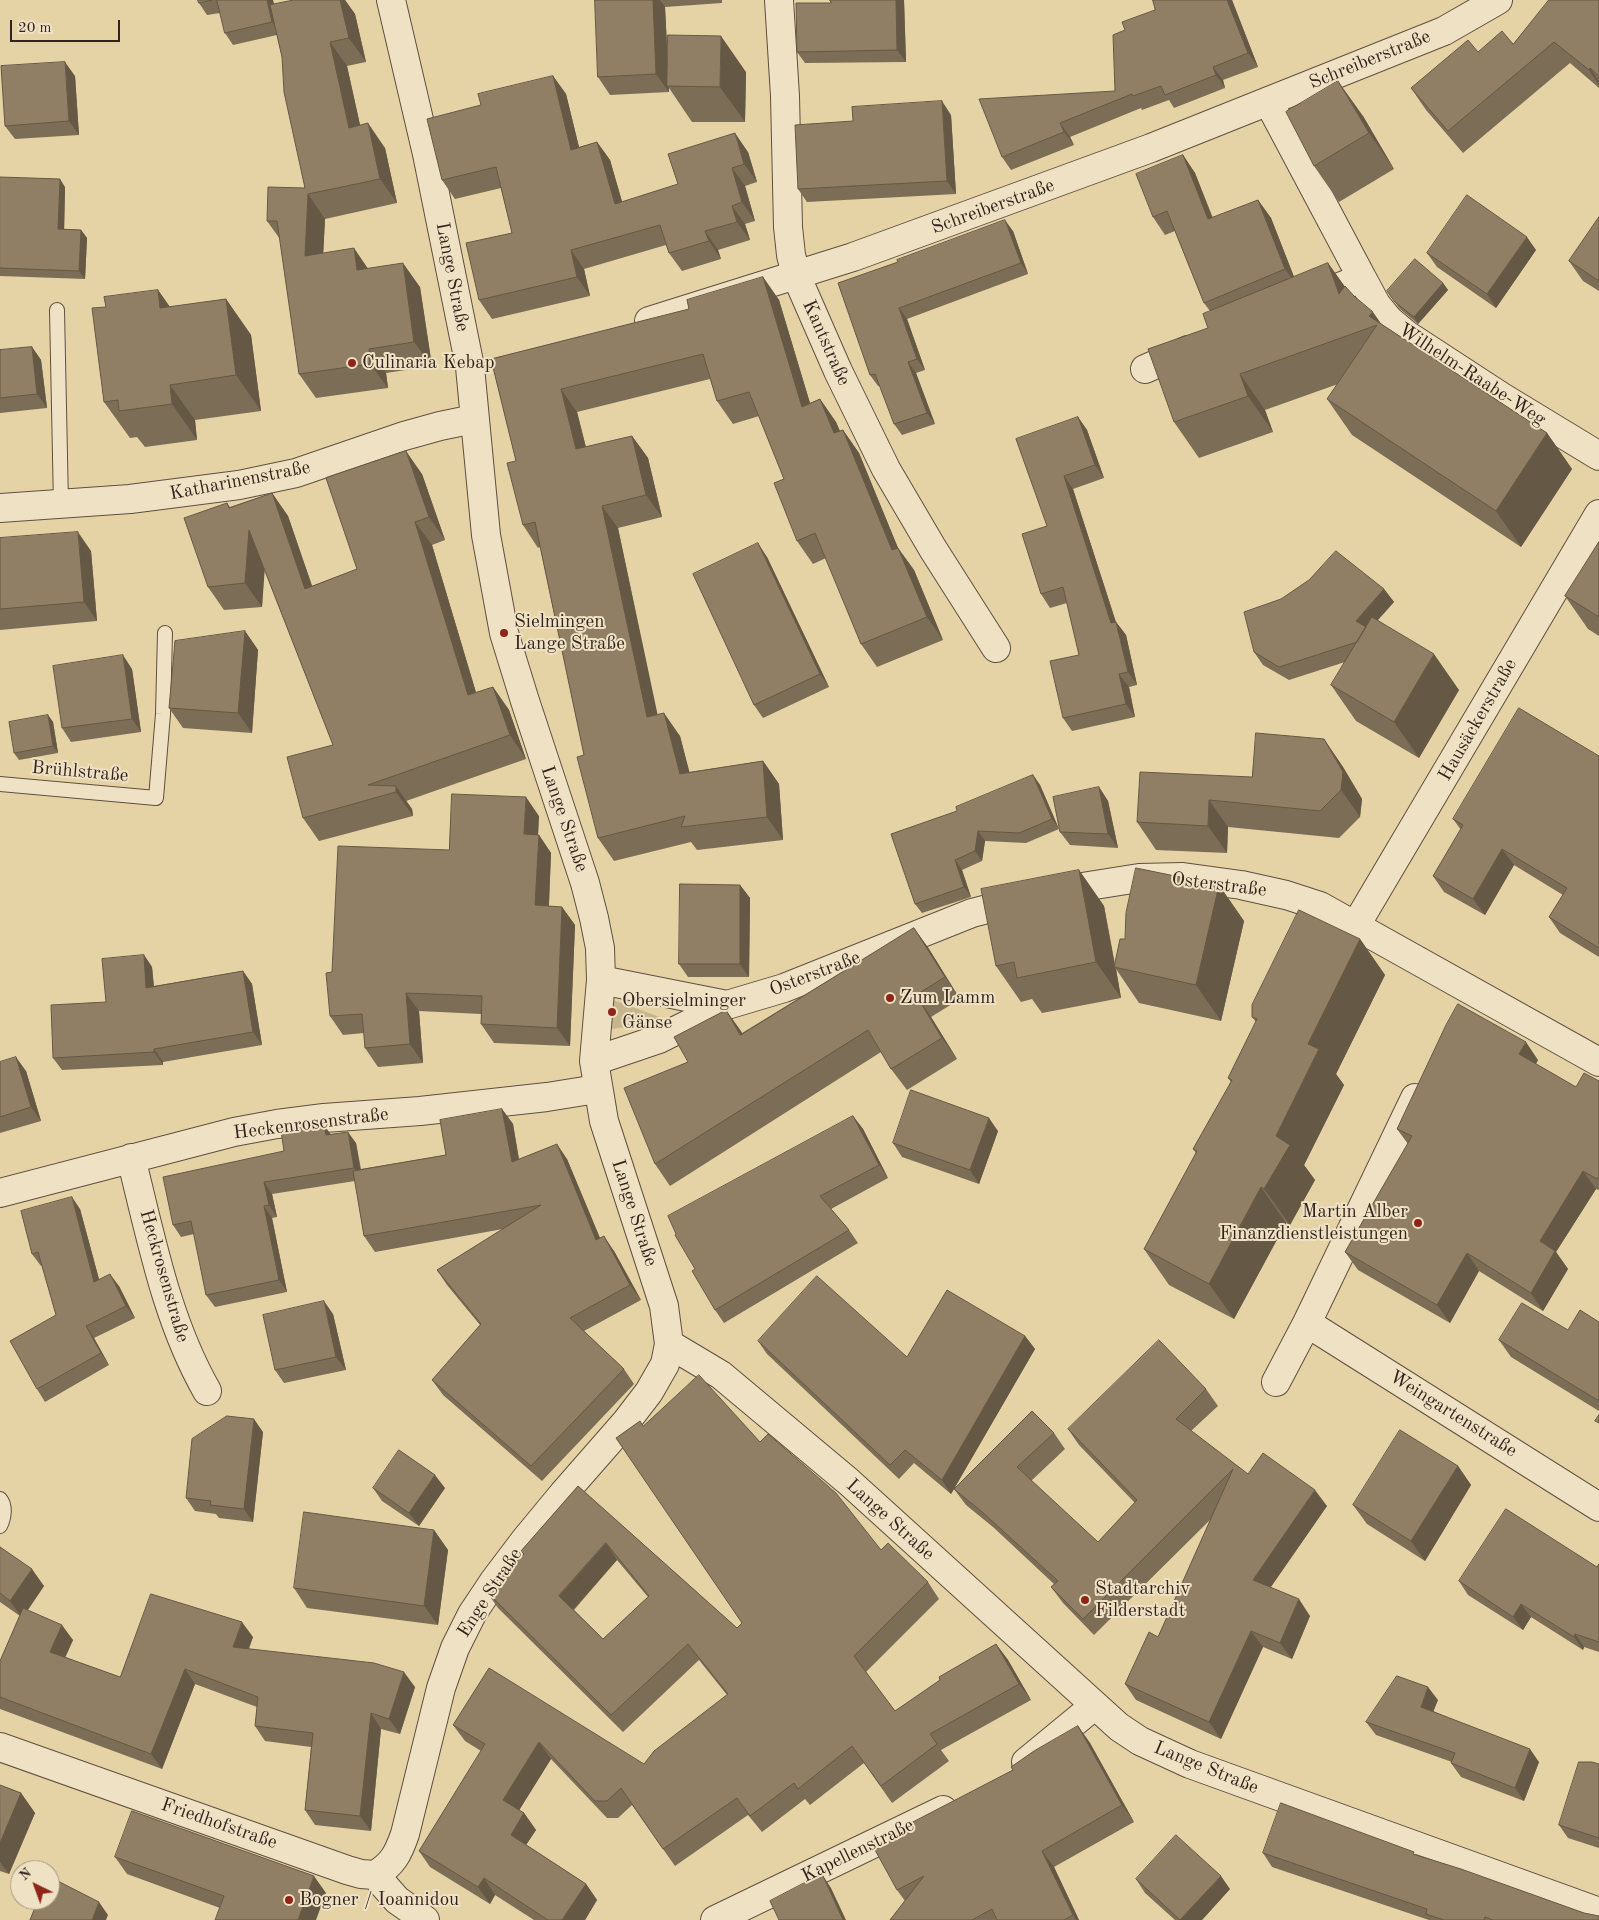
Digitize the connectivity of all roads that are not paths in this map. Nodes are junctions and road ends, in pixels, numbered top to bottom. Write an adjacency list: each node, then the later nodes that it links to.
1 (391, 0): 12 (street, Lange Straße)
2 (779, 0): 5 (street, Kantstraße)
3 (1498, 0): 4 (street, Schreiberstraße)
4 (1268, 101): 5 (street, Schreiberstraße); 6 (street, Wilhelm-Raabe-Weg)
5 (796, 275): 9 (street, Schreiberstraße); 18 (street, Kantstraße)
6 (1362, 278): 7 (street); 13 (street, Wilhelm-Raabe-Weg)
7 (1289, 307)
8 (57, 310): 14 (lane)
9 (621, 328)
10 (1208, 341): 11 (street)
11 (1145, 369)
12 (474, 419): 14 (street, Katharinenstraße); 21 (street, Lange Straße)
13 (1599, 456)
14 (61, 505): 15 (street, Katharinenstraße)
15 (0, 508)
16 (1599, 514): 20 (street, Hausäckerstraße)
17 (165, 633): 19 (lane, Brühlstraße)
18 (996, 648)
19 (0, 784)
20 (1356, 925): 22 (street, Osterstraße); 23 (street, Osterstraße)
21 (600, 980): 23 (street, Osterstraße); 25 (street, Lange Straße)
22 (1467, 989): 24 (street); 26 (street, Osterstraße)
23 (727, 1006): 25 (street, Osterstraße)
24 (1455, 1014)
25 (594, 1061): 28 (street, Lange Straße)
26 (1599, 1062)
27 (1426, 1075): 31 (street)
28 (598, 1089): 29 (street, Heckenrosenstraße); 32 (street, Lange Straße)
29 (132, 1158): 30 (street, Heckenrosenstraße); 34 (street, Heckrosenstraße)
30 (0, 1193)
31 (1307, 1323): 33 (street); 36 (street, Weingartenstraße)
32 (669, 1344): 38 (street, Lange Straße); 42 (street, Enge Straße)
33 (1276, 1382)
34 (207, 1391)
35 (0, 1499): 37 (lane)
36 (1599, 1507)
37 (0, 1526)
38 (1094, 1706): 40 (street); 43 (street, Lange Straße)
39 (0, 1747): 42 (street, Friedhofstraße)
40 (1008, 1774)
41 (969, 1797): 45 (street, Kapellenstraße)
42 (375, 1875): 44 (street)
43 (1599, 1912)
44 (425, 1920)
45 (715, 1920)

